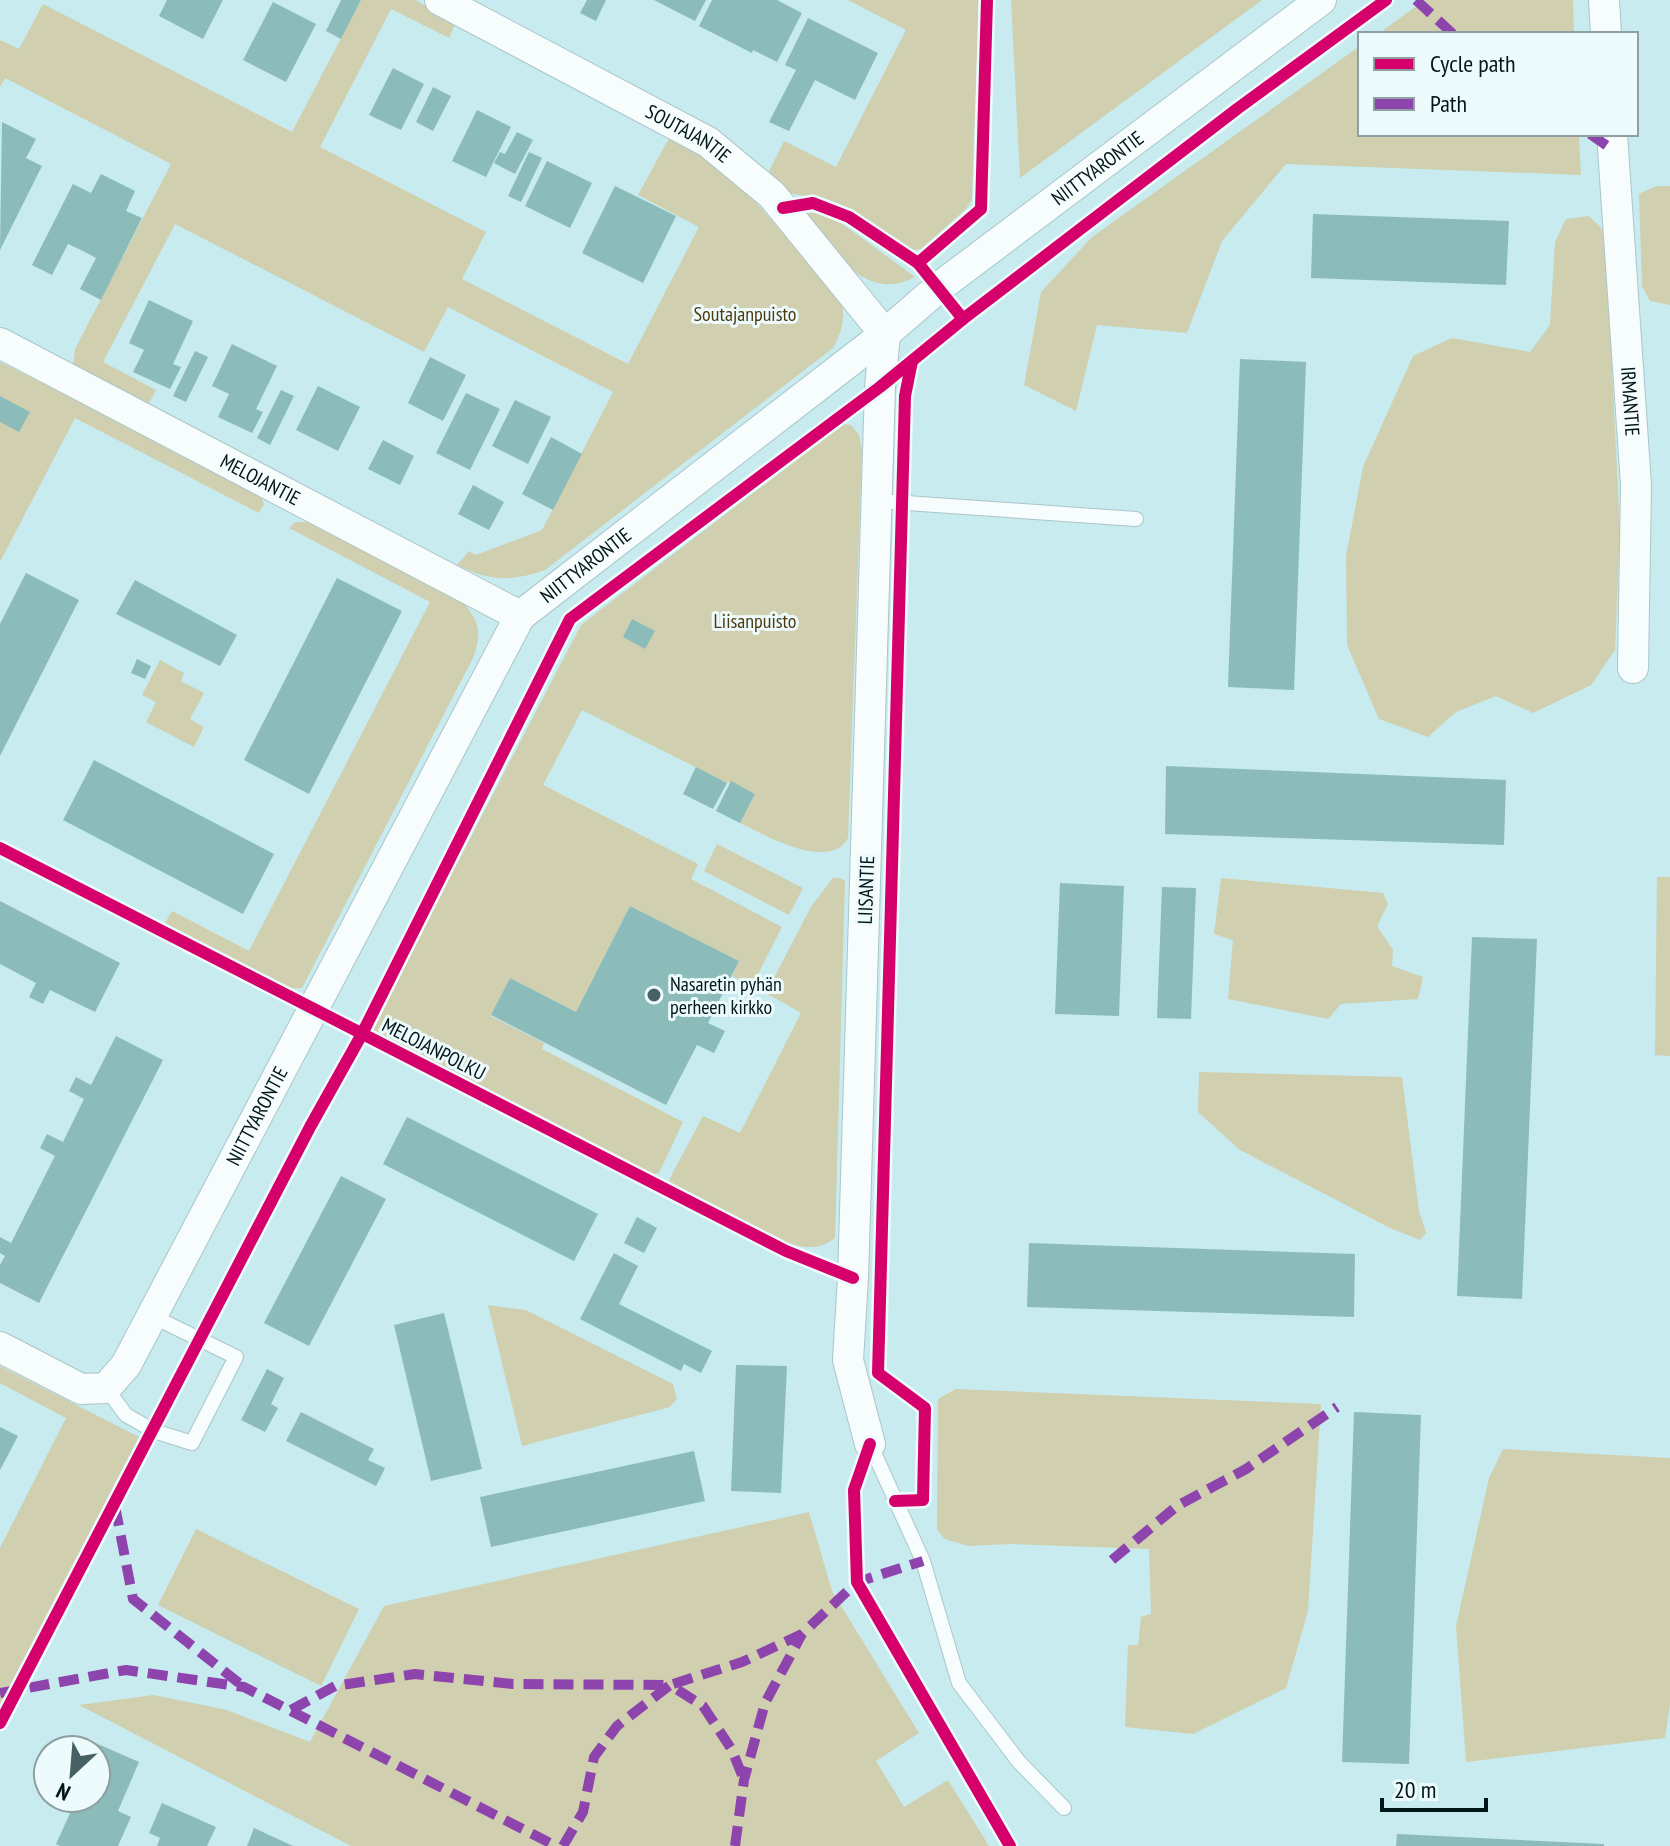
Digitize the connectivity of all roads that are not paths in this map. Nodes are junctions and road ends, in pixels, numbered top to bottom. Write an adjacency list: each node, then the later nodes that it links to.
1 (440, 0): 6 (street, SOUTAJANTIE)
2 (1321, 0): 6 (street, NIITTYARONTIE)
3 (1604, 0): 4 (street)
4 (1606, 32)
5 (1612, 136): 11 (street, IRMANTIE)
6 (885, 334): 8 (street, LIISANTIE); 10 (street, NIITTYARONTIE)
7 (0, 343): 10 (street, MELOJANTIE)
8 (878, 501): 9 (lane); 15 (street, LIISANTIE)
9 (1136, 519)
10 (520, 616): 12 (street, NIITTYARONTIE)
11 (1633, 668)
12 (152, 1316): 14 (street, NIITTYARONTIE); 14 (lane)
13 (0, 1347): 14 (street)
14 (106, 1388)
15 (870, 1444): 16 (lane)
16 (1064, 1808)

